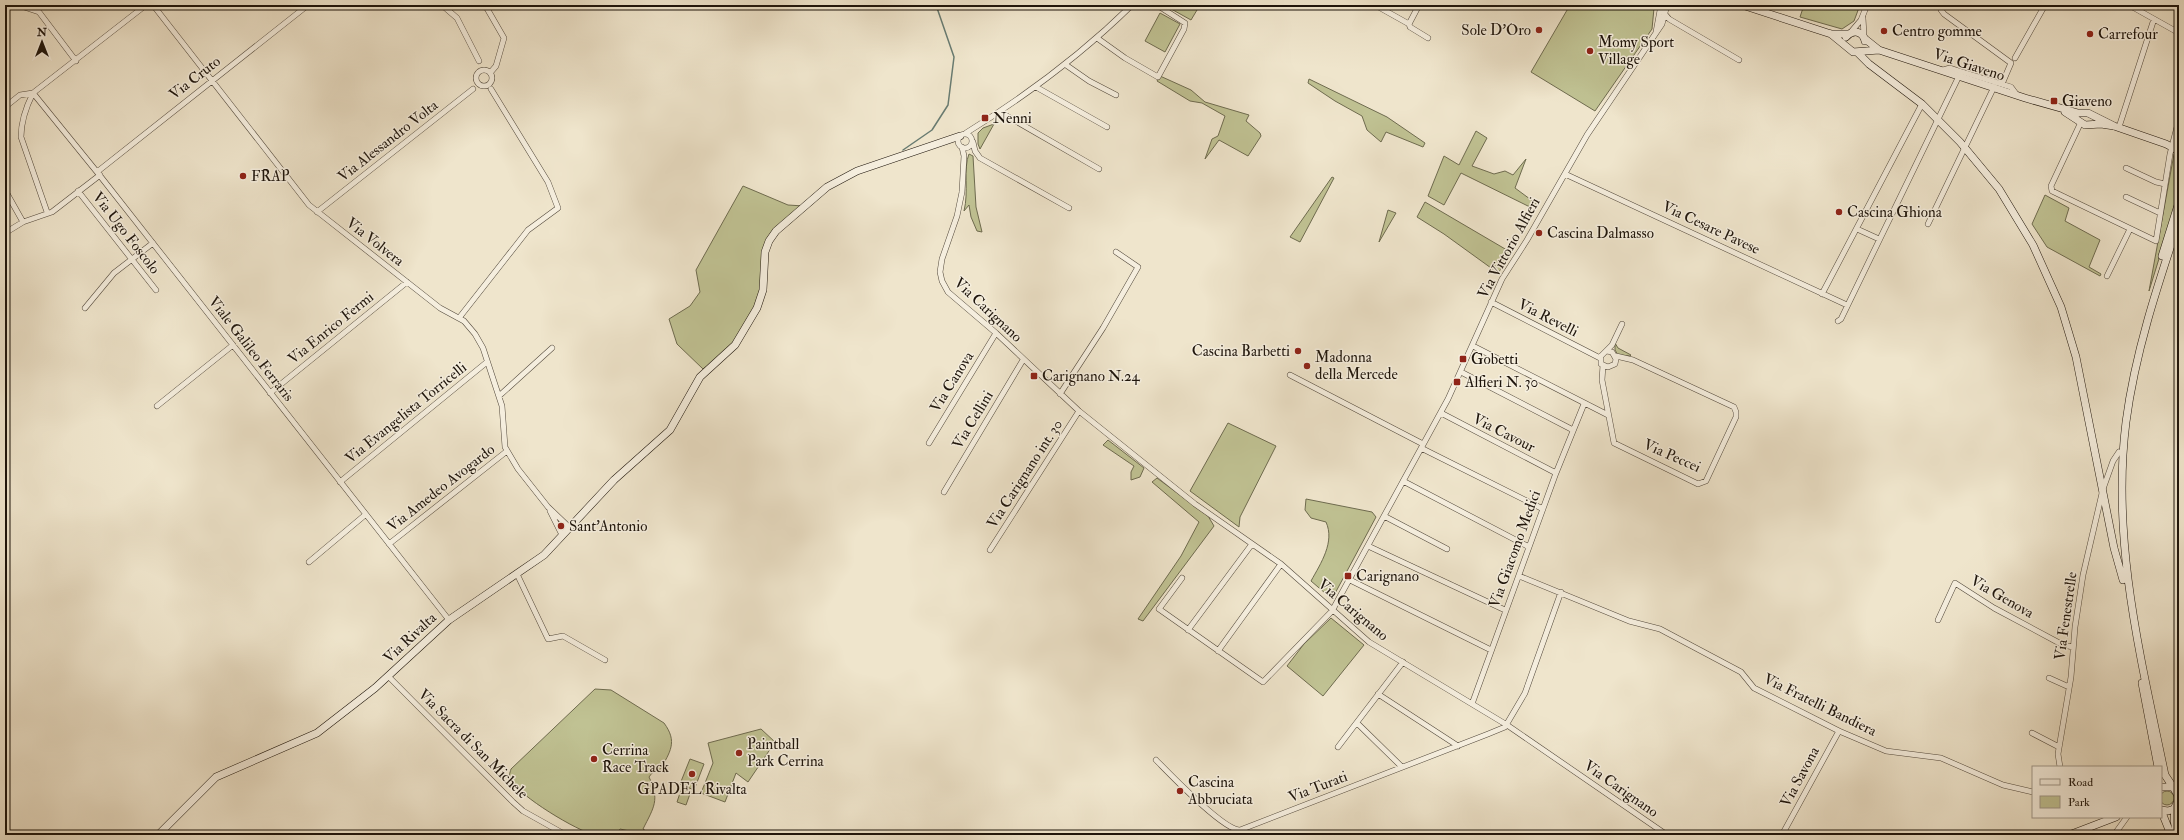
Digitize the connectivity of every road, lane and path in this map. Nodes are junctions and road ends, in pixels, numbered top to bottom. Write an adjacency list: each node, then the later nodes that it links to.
1 (18, 5): 35 (street)
2 (146, 5): 35 (street)
3 (151, 5): 40 (street, Via Volvera)
4 (308, 5): 40 (street, Via Cruto)
5 (442, 5): 38 (street)
6 (485, 5): 38 (street)
7 (1132, 5): 27 (street)
8 (1157, 5): 27 (street)
9 (1375, 5): 22 (street)
10 (1419, 5): 22 (street)
11 (1662, 5): 20 (street, Via Vittorio Alfieri); 23 (street, Via Vittorio Alfieri)
12 (1667, 5): 20 (street, Via Vittorio Alfieri)
13 (1742, 5): 25 (main road, Via Giaveno)
14 (1867, 5): 19 (street)
15 (1942, 5): 43 (street)
16 (2044, 5): 33 (street)
17 (2129, 5): 18 (street)
18 (2138, 7): 21 (street)
19 (1864, 15): 26 (street); 29 (street)
20 (1666, 17): 23 (street, Via Vittorio Alfieri); 34 (street)
21 (2154, 19): 24 (street); 59 (street)
22 (1409, 24): 28 (street)
23 (1656, 33): 70 (street, Via Vittorio Alfieri)
24 (2179, 33)
25 (1831, 34): 26 (main road, Via Giaveno); 30 (main road, Via Giaveno)
26 (1849, 34): 29 (main road, Via Giaveno); 30 (main road)
27 (1097, 38): 36 (street)
28 (1428, 38)
29 (1864, 38): 31 (main road, Via Giaveno); 32 (main road)
30 (1846, 46): 32 (main road, Via Giaveno)
31 (1879, 50): 32 (main road, Via Giaveno); 37 (main road, Via Giaveno)
32 (1858, 51): 50 (main road)
33 (2015, 58)
34 (1739, 60)
35 (76, 61): 47 (street)
36 (1066, 65): 44 (street); 48 (street)
37 (1943, 70): 39 (main road, Via Giaveno); 43 (street)
38 (485, 71): 41 (street); 42 (street)
39 (1959, 76): 45 (main road, Via Giaveno); 54 (street)
40 (212, 80): 69 (street, Via Cruto); 78 (street, Via Volvera)
41 (476, 80): 42 (street); 46 (street)
42 (485, 84): 46 (street, Via Alessandro Volta); 97 (street)
43 (2002, 84): 49 (street)
44 (1036, 87): 53 (street); 58 (street)
45 (1994, 88): 49 (main road, Via Giaveno); 64 (street)
46 (473, 89): 78 (street, Via Alessandro Volta)
47 (33, 93): 52 (street); 69 (street, Viale Galileo Ferraris); 77 (street)
48 (1116, 95)
49 (2017, 95): 51 (main road, Via Giaveno)
50 (1922, 104): 54 (main road); 83 (street)
51 (2050, 105): 56 (main road, Via Giaveno); 56 (main road, Via Giaveno)
52 (5, 108)
53 (1000, 112): 57 (street); 68 (street)
54 (1938, 119): 64 (main road); 86 (street)
55 (2179, 119): 62 (street)
56 (2086, 122): 59 (main road, Via Giaveno); 84 (street)
57 (977, 127): 60 (street); 61 (street, Via Carignano)
58 (1107, 127)
59 (2116, 127): 62 (main road, Via Giaveno)
60 (961, 136): 61 (street); 63 (street); 135 (main road, Via Rivalta)
61 (972, 139): 63 (street, Via Carignano); 65 (street)
62 (2172, 145): 66 (main road, Via Giaveno); 71 (street)
63 (966, 148): 65 (street); 100 (street, Via Carignano)
64 (1965, 148): 82 (street); 129 (main road)
65 (975, 151): 76 (street)
66 (2179, 151)
67 (2126, 168): 71 (street)
68 (1099, 169)
69 (98, 174): 73 (street, Via Cruto); 87 (street, Viale Galileo Ferraris)
70 (1565, 174): 93 (street, Via Cesare Pavese); 94 (street, Via Vittorio Alfieri)
71 (2165, 184): 79 (street)
72 (5, 190): 81 (street)
73 (78, 191): 77 (street, Via Cruto); 89 (street, Via Ugo Foscolo)
74 (2126, 197): 79 (street)
75 (2179, 202): 125 (main road)
76 (1070, 208)
77 (46, 212): 81 (street, Via Cruto)
78 (317, 212): 91 (street, Via Volvera)
79 (2160, 213): 84 (street)
80 (2179, 221): 178 (main road)
81 (23, 222): 85 (street, Via Cruto)
82 (1928, 224)
83 (1856, 229): 86 (street); 93 (street)
84 (2130, 229): 90 (street)
85 (5, 232)
86 (1879, 240): 95 (street)
87 (154, 243): 89 (street); 101 (street, Viale Galileo Ferraris)
88 (1116, 252): 114 (street)
89 (131, 260): 92 (street, Via Ugo Foscolo); 96 (street)
90 (2107, 276)
91 (407, 282): 97 (street, Via Volvera); 113 (street, Via Enrico Fermi)
92 (156, 290)
93 (1822, 294): 95 (street, Via Cesare Pavese)
94 (1491, 302): 102 (street, Via Vittorio Alfieri); 105 (street, Via Revelli)
95 (1847, 306): 98 (street)
96 (85, 308)
97 (459, 318): 107 (street, Via Volvera)
98 (1838, 320)
99 (1622, 324): 104 (street)
100 (996, 333): 106 (street, Via Carignano); 122 (street, Via Canova)
101 (233, 345): 113 (street, Viale Galileo Ferraris); 117 (street)
102 (1473, 346): 110 (street, Via Vittorio Alfieri); 116 (street)
103 (552, 348): 115 (street)
104 (1613, 355): 105 (street); 109 (street); 120 (street, Via Peccei)
105 (1601, 357): 108 (street)
106 (1023, 360): 114 (street, Via Carignano); 130 (street, Via Cellini)
107 (487, 362): 115 (street, Via Volvera); 127 (street, Via Evangelista Torricelli)
108 (1603, 365): 109 (street); 112 (street, Via Peccei)
109 (1610, 367): 112 (street)
110 (1461, 372): 119 (street, Via Vittorio Alfieri); 121 (street)
111 (1290, 375): 123 (street)
112 (1602, 380): 120 (street, Via Peccei)
113 (270, 393): 127 (street, Viale Galileo Ferraris)
114 (1060, 394): 118 (street, Via Carignano)
115 (499, 396): 124 (street, Via Volvera)
116 (1584, 404): 120 (street); 121 (street, Via Giacomo Medici)
117 (157, 406)
118 (1079, 411): 138 (street, Via Carignano); 142 (street, Via Carignano int. 30)
119 (1440, 414): 123 (street, Via Vittorio Alfieri); 126 (street, Via Cavour)
120 (1608, 415)
121 (1573, 430): 126 (street, Via Giacomo Medici)
122 (929, 443)
123 (1422, 446): 128 (street, Via Vittorio Alfieri); 132 (street)
124 (507, 451): 131 (street, Via Volvera); 137 (street, Via Amedeo Avogardo)
125 (2119, 452): 129 (street, Via Fenestrelle); 149 (main road)
126 (1556, 473): 132 (street, Via Giacomo Medici)
127 (340, 482): 133 (street, Viale Galileo Ferraris)
128 (1403, 482): 134 (street, Via Vittorio Alfieri); 140 (street)
129 (2103, 490): 149 (main road); 156 (street, Via Fenestrelle)
130 (944, 492)
131 (548, 507): 135 (street, Via Volvera); 136 (street, Via Volvera)
132 (1543, 509): 140 (street, Via Giacomo Medici)
133 (365, 515): 137 (street, Viale Galileo Ferraris); 143 (street)
134 (1384, 516): 139 (street, Via Vittorio Alfieri); 141 (street)
135 (569, 527): 136 (main road, Via Rivalta)
136 (562, 535): 145 (main road, Via Rivalta)
137 (389, 544): 153 (street, Viale Galileo Ferraris)
138 (1252, 544): 144 (street, Via Carignano); 155 (street)
139 (1368, 546): 148 (street, Via Vittorio Alfieri); 151 (street)
140 (1529, 547): 146 (street, Via Giacomo Medici)
141 (1447, 549)
142 (990, 550)
143 (308, 562)
144 (1281, 564): 152 (street, Via Carignano); 158 (street)
145 (517, 574): 153 (main road, Via Rivalta); 159 (street)
146 (1519, 576): 150 (street, Via Fratelli Bandiera); 151 (street, Via Giacomo Medici)
147 (1182, 578): 155 (street)
148 (1350, 580): 152 (street, Via Vittorio Alfieri); 157 (street)
149 (2123, 580): 175 (main road)
150 (1561, 592): 167 (street); 168 (street, Via Fratelli Bandiera)
151 (1505, 610): 157 (street, Via Giacomo Medici)
152 (1332, 611): 158 (street, Via Vittorio Alfieri); 160 (street, Via Carignano)
153 (449, 620): 161 (main road, Via Rivalta)
154 (1938, 620): 156 (street, Via Genova)
155 (1188, 630): 158 (street)
156 (2073, 648): 163 (street, Via Fenestrelle)
157 (1491, 650): 165 (street, Via Giacomo Medici)
158 (1218, 651)
159 (605, 660)
160 (1403, 662): 164 (street); 165 (street, Via Carignano)
161 (388, 676): 186 (main road, Via Rivalta); 187 (street, Via Sacra di San Michele)
162 (2049, 678): 163 (street)
163 (2069, 688): 172 (street, Via Fenestrelle)
164 (1378, 694): 166 (street); 170 (street)
165 (1472, 704): 167 (street, Via Carignano)
166 (1357, 723): 171 (street); 176 (street)
167 (1507, 725): 170 (street, Via Turati); 188 (street, Via Carignano)
168 (1839, 730): 179 (street, Via Fratelli Bandiera); 189 (street, Via Savona)
169 (2032, 734): 172 (street)
170 (1458, 746): 176 (street, Via Turati)
171 (1338, 747)
172 (2059, 747): 174 (street, Via Fenestrelle)
173 (1156, 760): 176 (street, Via Turati)
174 (2060, 766)
175 (2158, 766)
176 (1402, 767)
177 (2162, 786): 178 (main road)
178 (2176, 788): 180 (main road)
179 (2032, 792)
180 (2179, 798): 181 (main road)
181 (2175, 808): 182 (main road); 193 (main road)
182 (2162, 810)
183 (2162, 812): 192 (main road)
184 (2112, 818): 190 (main road)
185 (2126, 818): 191 (street)
186 (158, 835)
187 (566, 835)
188 (1667, 835)
189 (1782, 835)
190 (2069, 835)
191 (2114, 835)
192 (2171, 835)
193 (2177, 835)

